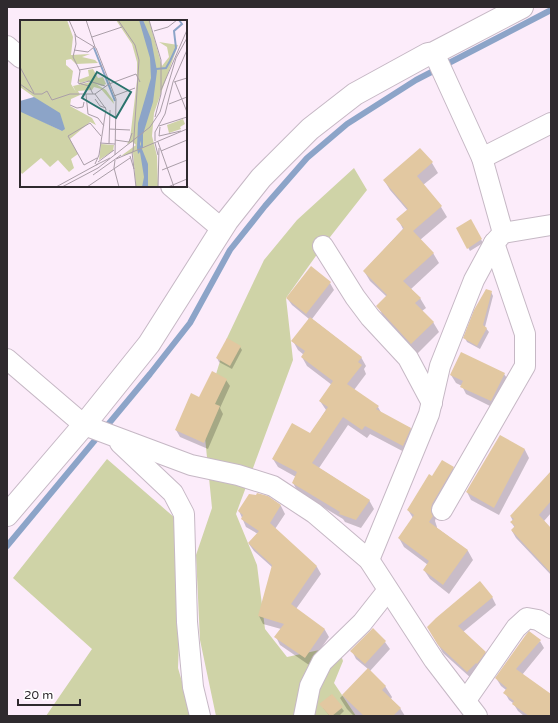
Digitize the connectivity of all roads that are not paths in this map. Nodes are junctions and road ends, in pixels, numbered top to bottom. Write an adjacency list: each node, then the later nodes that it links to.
1 (522, 7): 3 (street)
2 (7, 46): 4 (street)
3 (434, 53): 6 (street); 9 (street)
4 (20, 57)
5 (551, 123): 6 (street)
6 (482, 158): 10 (street)
7 (172, 187): 9 (street)
8 (551, 225): 10 (street)
9 (222, 229): 14 (street)
10 (498, 238): 13 (street); 16 (street)
11 (323, 246): 13 (street)
12 (7, 360): 14 (street)
13 (432, 403): 18 (street)
14 (84, 425): 15 (street); 17 (street)
15 (112, 435): 18 (street); 22 (street)
16 (442, 510)
17 (7, 515)
18 (368, 560): 19 (street)
19 (388, 590): 21 (street); 23 (street)
20 (551, 628): 21 (street)
21 (466, 700): 24 (street)
22 (200, 716)
23 (304, 716)
24 (477, 716)

